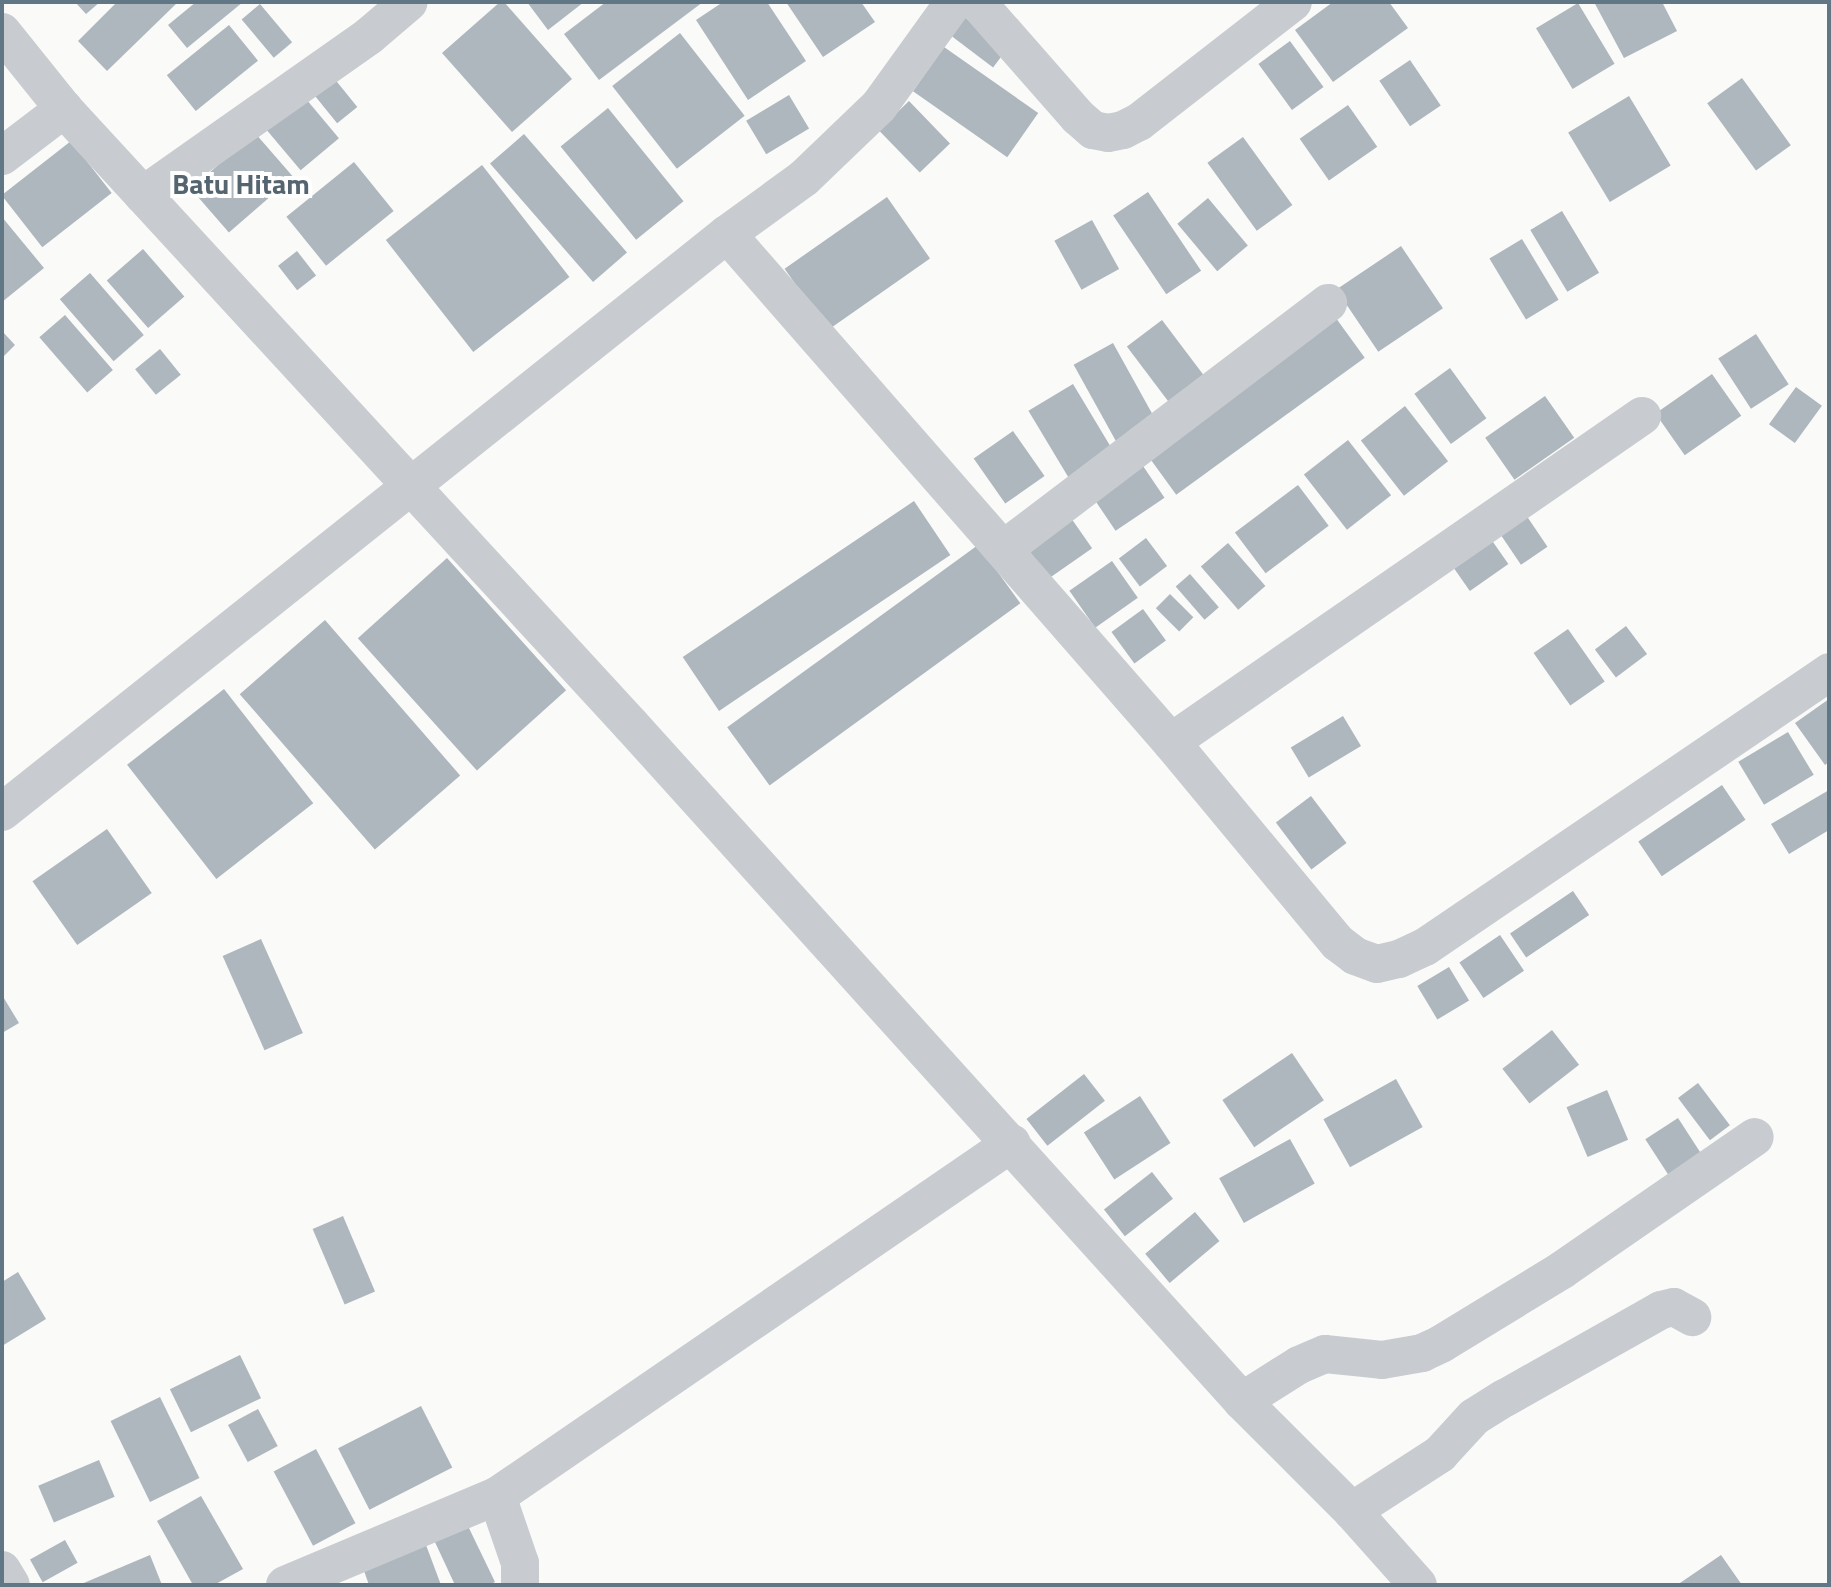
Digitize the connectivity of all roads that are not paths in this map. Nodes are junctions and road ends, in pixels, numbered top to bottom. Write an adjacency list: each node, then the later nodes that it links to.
1 (409, 2): 8 (street)
2 (954, 2): 9 (street)
3 (977, 2): 4 (street)
4 (1293, 2)
5 (2, 32): 6 (street)
6 (64, 109): 7 (street); 8 (street)
7 (2, 156)
8 (143, 195): 12 (street)
9 (727, 234): 12 (street); 13 (street)
10 (1328, 303): 13 (street)
11 (1642, 416): 15 (street)
12 (413, 487): 16 (street); 18 (street)
13 (1004, 549): 15 (street)
14 (1829, 672): 15 (street)
15 (1171, 742)
16 (2, 812)
17 (1755, 1137): 20 (street)
18 (1012, 1143): 20 (street); 21 (street)
19 (1692, 1317): 22 (street)
20 (1242, 1401): 22 (street)
21 (497, 1496): 25 (street); 26 (street)
22 (1352, 1511): 27 (street)
23 (2, 1570): 24 (street)
24 (11, 1585)
25 (285, 1585)
26 (520, 1585)
27 (1418, 1585)

